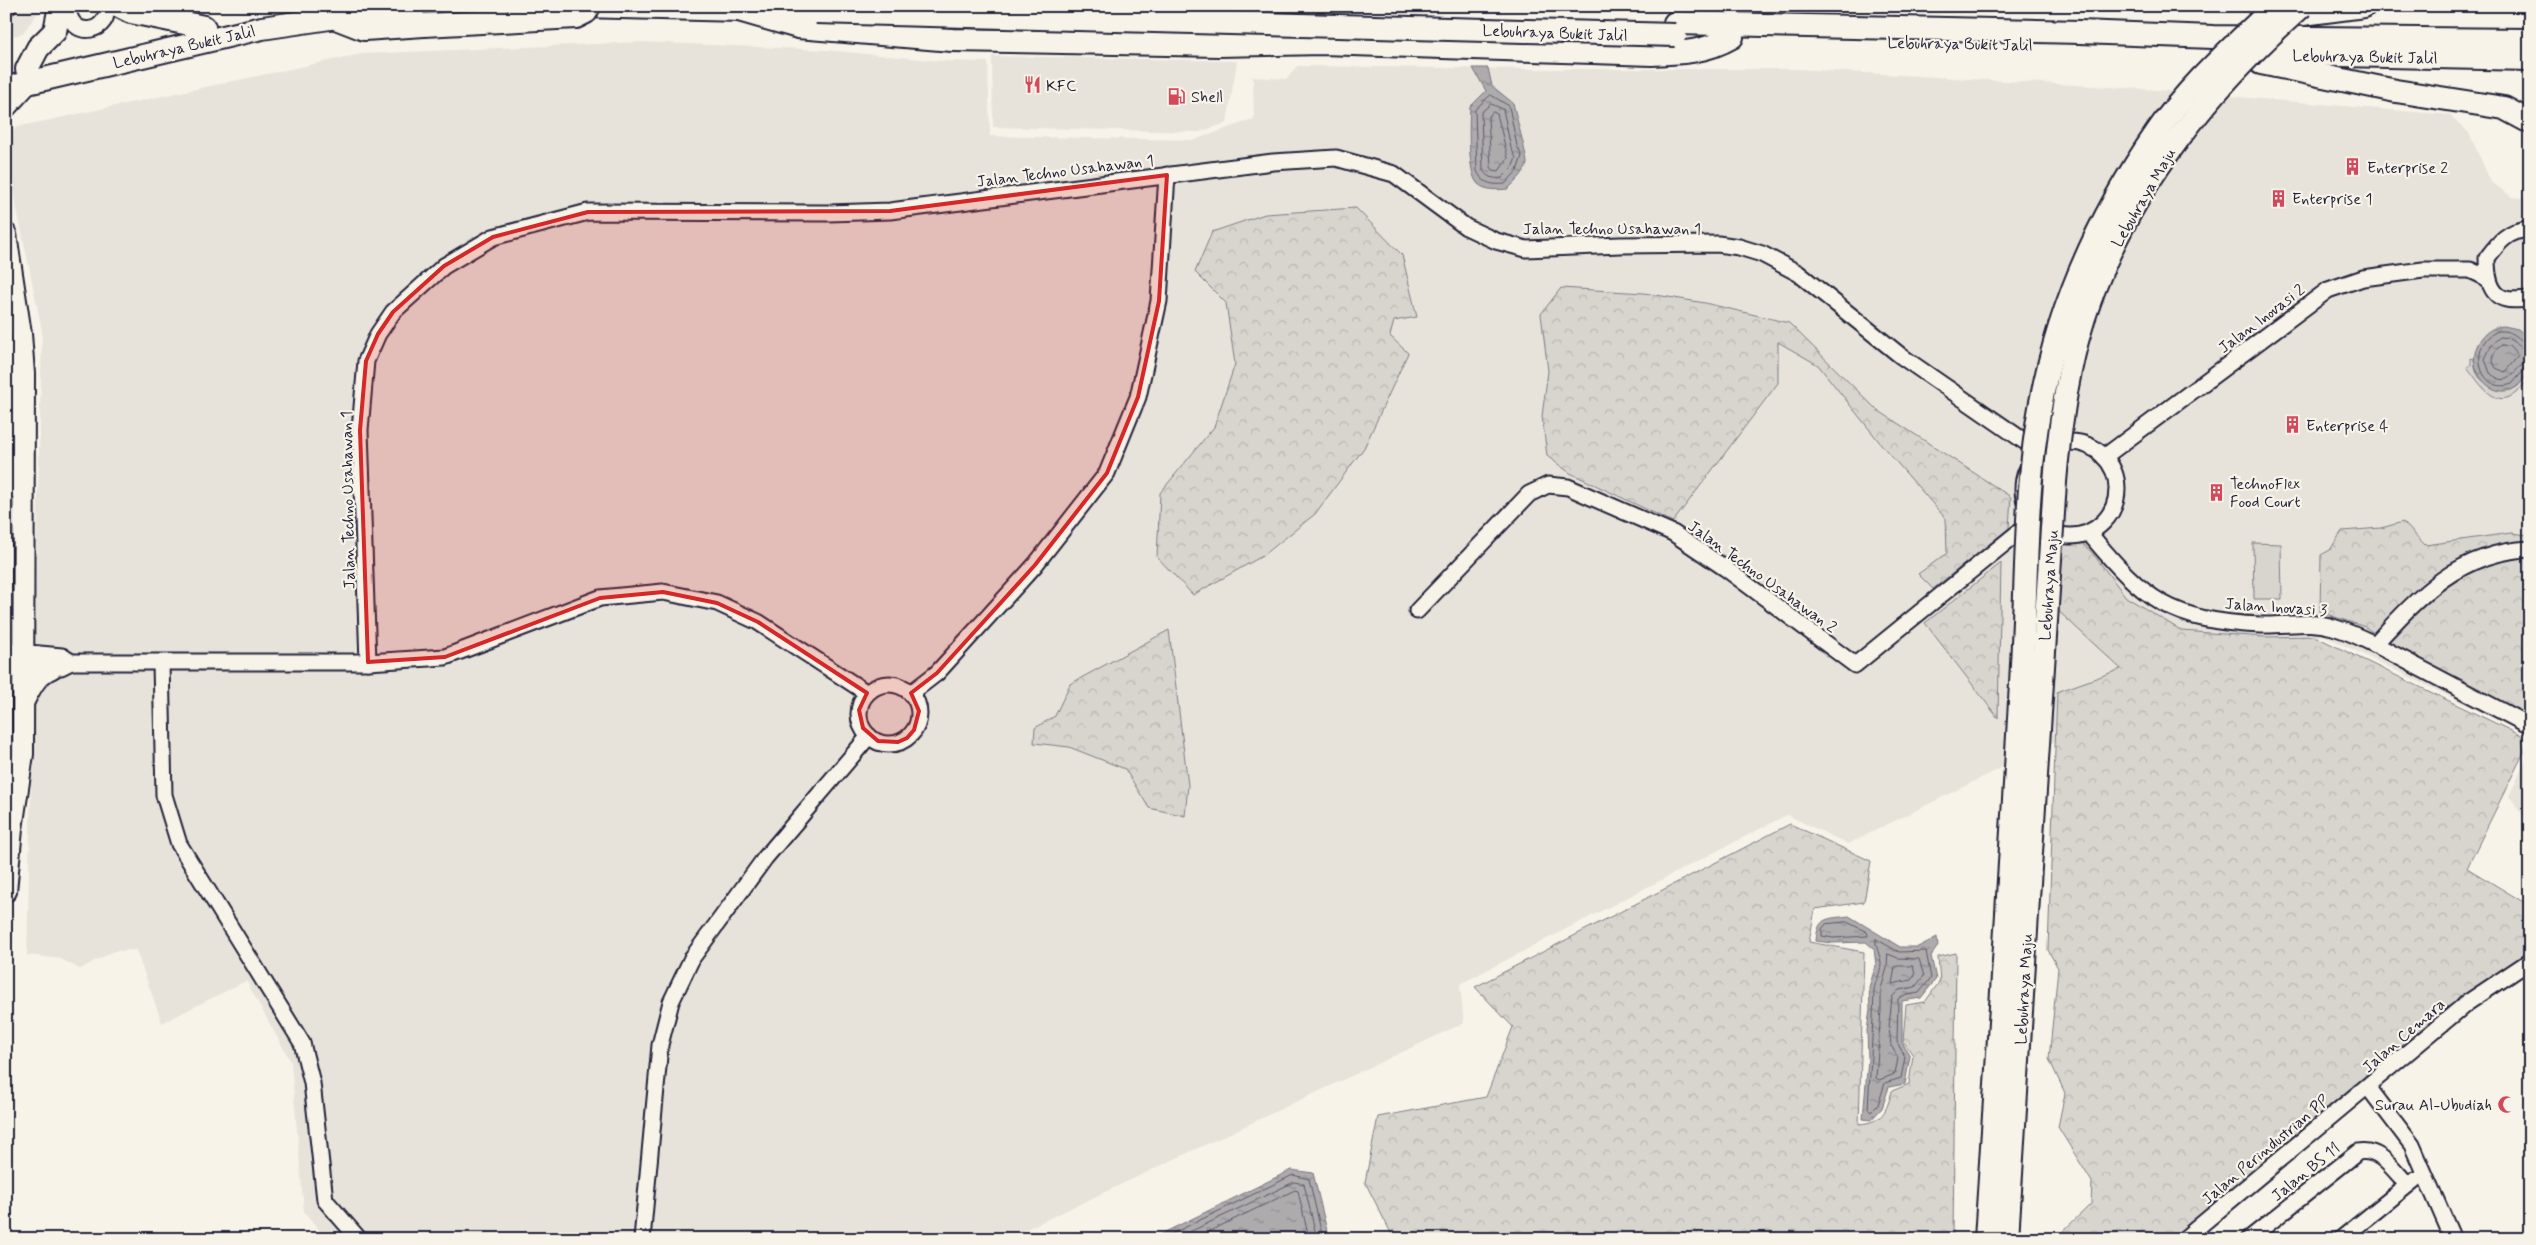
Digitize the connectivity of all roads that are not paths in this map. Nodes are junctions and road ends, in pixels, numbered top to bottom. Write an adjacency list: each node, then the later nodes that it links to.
1 (60, 6): 28 (highway)
2 (68, 6): 3 (street)
3 (105, 6)
4 (119, 6): 20 (highway)
5 (311, 6): 14 (highway, Lebuhraya Bukit Jalil)
6 (453, 6): 18 (highway, Lebuhraya Bukit Jalil)
7 (581, 6): 15 (highway, Lebuhraya Bukit Jalil)
8 (589, 6): 18 (highway, bridge)
9 (1096, 6): 19 (highway, Lebuhraya Bukit Jalil)
10 (1193, 6): 25 (highway)
11 (2275, 6): 60 (highway, Lebuhraya Maju, bridge)
12 (2302, 6): 60 (highway, Lebuhraya Maju, bridge)
13 (2364, 6): 17 (highway)
14 (306, 7): 20 (highway, Lebuhraya Bukit Jalil)
15 (735, 9): 19 (highway, Lebuhraya Bukit Jalil, bridge); 23 (highway)
16 (1166, 9): 23 (highway); 24 (main road)
17 (2256, 13): 26 (highway)
18 (332, 17): 28 (highway, Lebuhraya Bukit Jalil)
19 (1676, 21): 21 (highway, Lebuhraya Bukit Jalil); 26 (highway, Lebuhraya Bukit Jalil)
20 (204, 27): 28 (highway, Lebuhraya Bukit Jalil)
21 (1732, 37): 25 (highway); 26 (highway, Lebuhraya Bukit Jalil)
22 (2530, 40): 26 (highway, Lebuhraya Bukit Jalil)
23 (1137, 43): 24 (highway)
24 (1186, 45): 25 (highway)
25 (1219, 45)
26 (2214, 45): 27 (highway, Lebuhraya Bukit Jalil); 31 (highway)
27 (2530, 59)
28 (21, 75): 29 (highway, Lebuhraya Bukit Jalil); 32 (main road)
29 (6, 88)
30 (2530, 101): 31 (highway)
31 (2478, 102): 33 (highway)
32 (6, 107)
33 (2530, 122)
34 (1167, 175): 42 (street, Jalan Techno Usahawan 1); 51 (street, Jalan Techno Usahawan 1); 55 (street)
35 (2530, 229): 37 (street)
36 (6, 234): 50 (main road)
37 (2487, 258): 38 (street); 39 (street)
38 (2463, 269): 39 (street); 43 (street, Jalan Inovasi 2)
39 (2489, 282): 40 (street)
40 (2530, 299)
41 (6, 348): 44 (main road)
42 (2040, 452): 43 (street); 45 (street)
43 (2104, 457): 46 (street)
44 (6, 491)
45 (2033, 520): 46 (street); 48 (street, Jalan Techno Usahawan 2)
46 (2089, 532): 49 (street, Jalan Inovasi 3)
47 (2530, 549): 49 (street)
48 (1417, 610)
49 (2375, 644): 57 (street, Jalan Inovasi 3)
50 (15, 660): 53 (street); 56 (main road)
51 (368, 662): 52 (street); 54 (street)
52 (161, 663): 53 (street); 65 (street)
53 (62, 665): 56 (main road)
54 (867, 693): 55 (street); 58 (street)
55 (911, 693): 58 (street)
56 (23, 703): 59 (main road)
57 (2530, 726)
58 (869, 736): 66 (street)
59 (6, 891)
60 (2017, 914): 67 (highway, Lebuhraya Maju); 68 (highway, Lebuhraya Maju)
61 (2530, 961): 62 (street, Jalan Cemara)
62 (2368, 1087): 63 (street, Jalan Cemara); 69 (street, Jalan Perindustrian PP)
63 (2424, 1175): 64 (street); 72 (street, Jalan Cemara)
64 (2407, 1184): 70 (street, Jalan BS 11); 71 (street)
65 (359, 1239)
66 (642, 1239)
67 (1986, 1239)
68 (2007, 1239)
69 (2184, 1239)
70 (2249, 1239)
71 (2340, 1239)
72 (2453, 1239)

